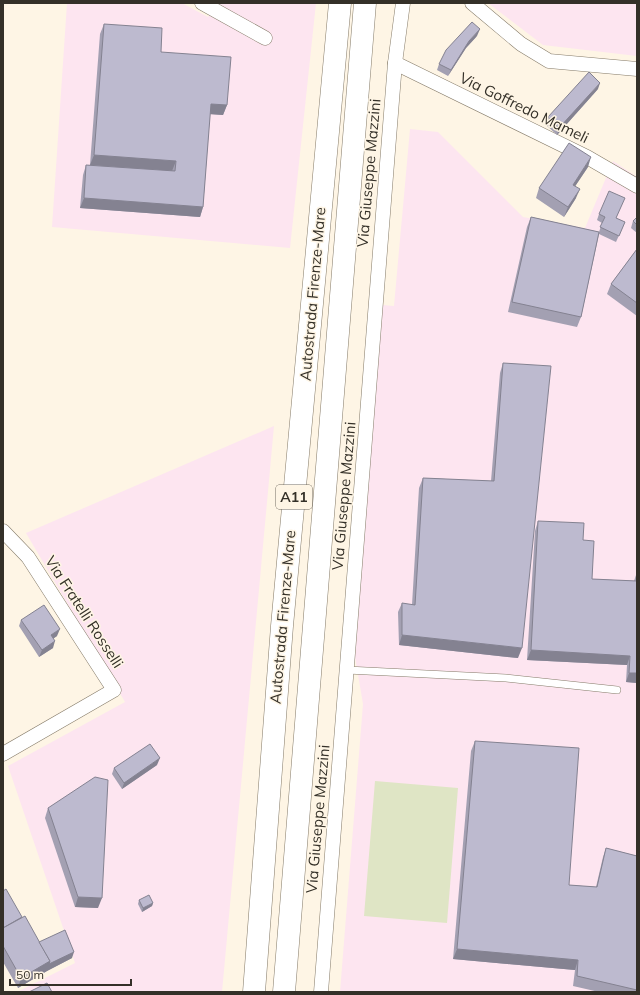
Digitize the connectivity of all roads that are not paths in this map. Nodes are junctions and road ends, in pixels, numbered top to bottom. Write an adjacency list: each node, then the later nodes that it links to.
1 (202, 3): 6 (street)
2 (340, 3): 14 (highway, Autostrada Firenze-Mare / A11)
3 (365, 3): 15 (highway, Autostrada Firenze-Mare / A11)
4 (403, 3): 7 (street, Via Giuseppe Mazzini)
5 (472, 3): 8 (street)
6 (265, 38)
7 (395, 63): 9 (street, Via Goffredo Mameli); 11 (street, Via Giuseppe Mazzini)
8 (637, 69)
9 (637, 186)
10 (3, 530): 13 (street, Via Fratelli Rosselli)
11 (347, 670): 12 (lane); 16 (street, Via Giuseppe Mazzini)
12 (617, 690)
13 (3, 754)
14 (254, 992)
15 (284, 992)
16 (321, 992)

